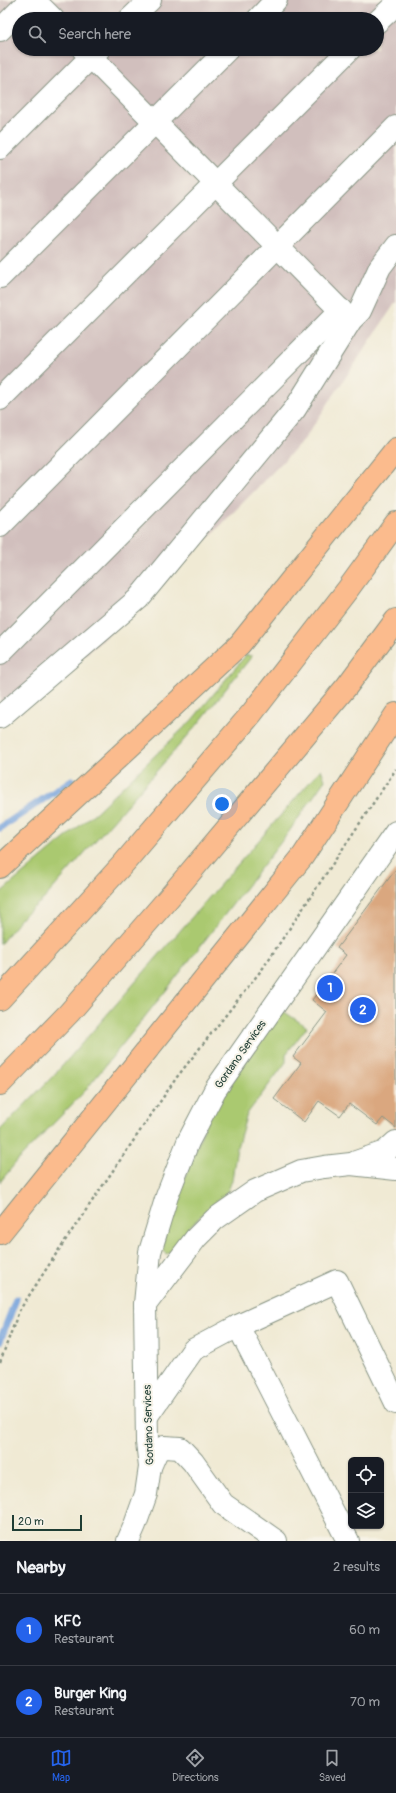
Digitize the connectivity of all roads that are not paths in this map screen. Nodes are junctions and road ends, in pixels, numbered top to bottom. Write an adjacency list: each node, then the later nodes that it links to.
1 (30, 0): 5 (lane)
2 (34, 0): 6 (lane)
3 (150, 0): 7 (lane)
4 (276, 0): 8 (lane)
5 (18, 12)
6 (46, 12)
7 (137, 12)
8 (265, 12)
9 (12, 18): 10 (lane)
10 (0, 30)
11 (87, 56): 17 (lane)
12 (95, 56): 15 (lane)
13 (221, 56): 15 (lane)
14 (343, 56): 18 (lane)
15 (155, 123): 18 (lane); 21 (lane)
16 (396, 127): 19 (lane)
17 (0, 148)
18 (215, 183): 19 (lane); 23 (lane)
19 (278, 246): 22 (lane); 26 (lane)
20 (396, 246): 22 (lane)
21 (0, 277)
22 (346, 315): 28 (lane); 30 (lane)
23 (0, 399)
24 (396, 448): 32 (highway)
25 (396, 523): 33 (highway)
26 (0, 526)
27 (396, 620): 34 (highway)
28 (0, 653)
29 (396, 714): 38 (highway)
30 (0, 717)
31 (396, 832): 39 (lane, Gordano Services)
32 (0, 867)
33 (0, 999)
34 (0, 1084)
35 (396, 1142): 36 (lane)
36 (351, 1164): 37 (lane); 39 (lane)
37 (396, 1169)
38 (0, 1233)
39 (145, 1305): 42 (lane, Gordano Services)
40 (238, 1326): 41 (lane); 42 (lane); 46 (lane)
41 (396, 1403)
42 (147, 1416): 43 (lane, Gordano Services)
43 (150, 1467): 44 (lane, Gordano Services); 45 (lane)
44 (128, 1541)
45 (276, 1541)
46 (348, 1541)

